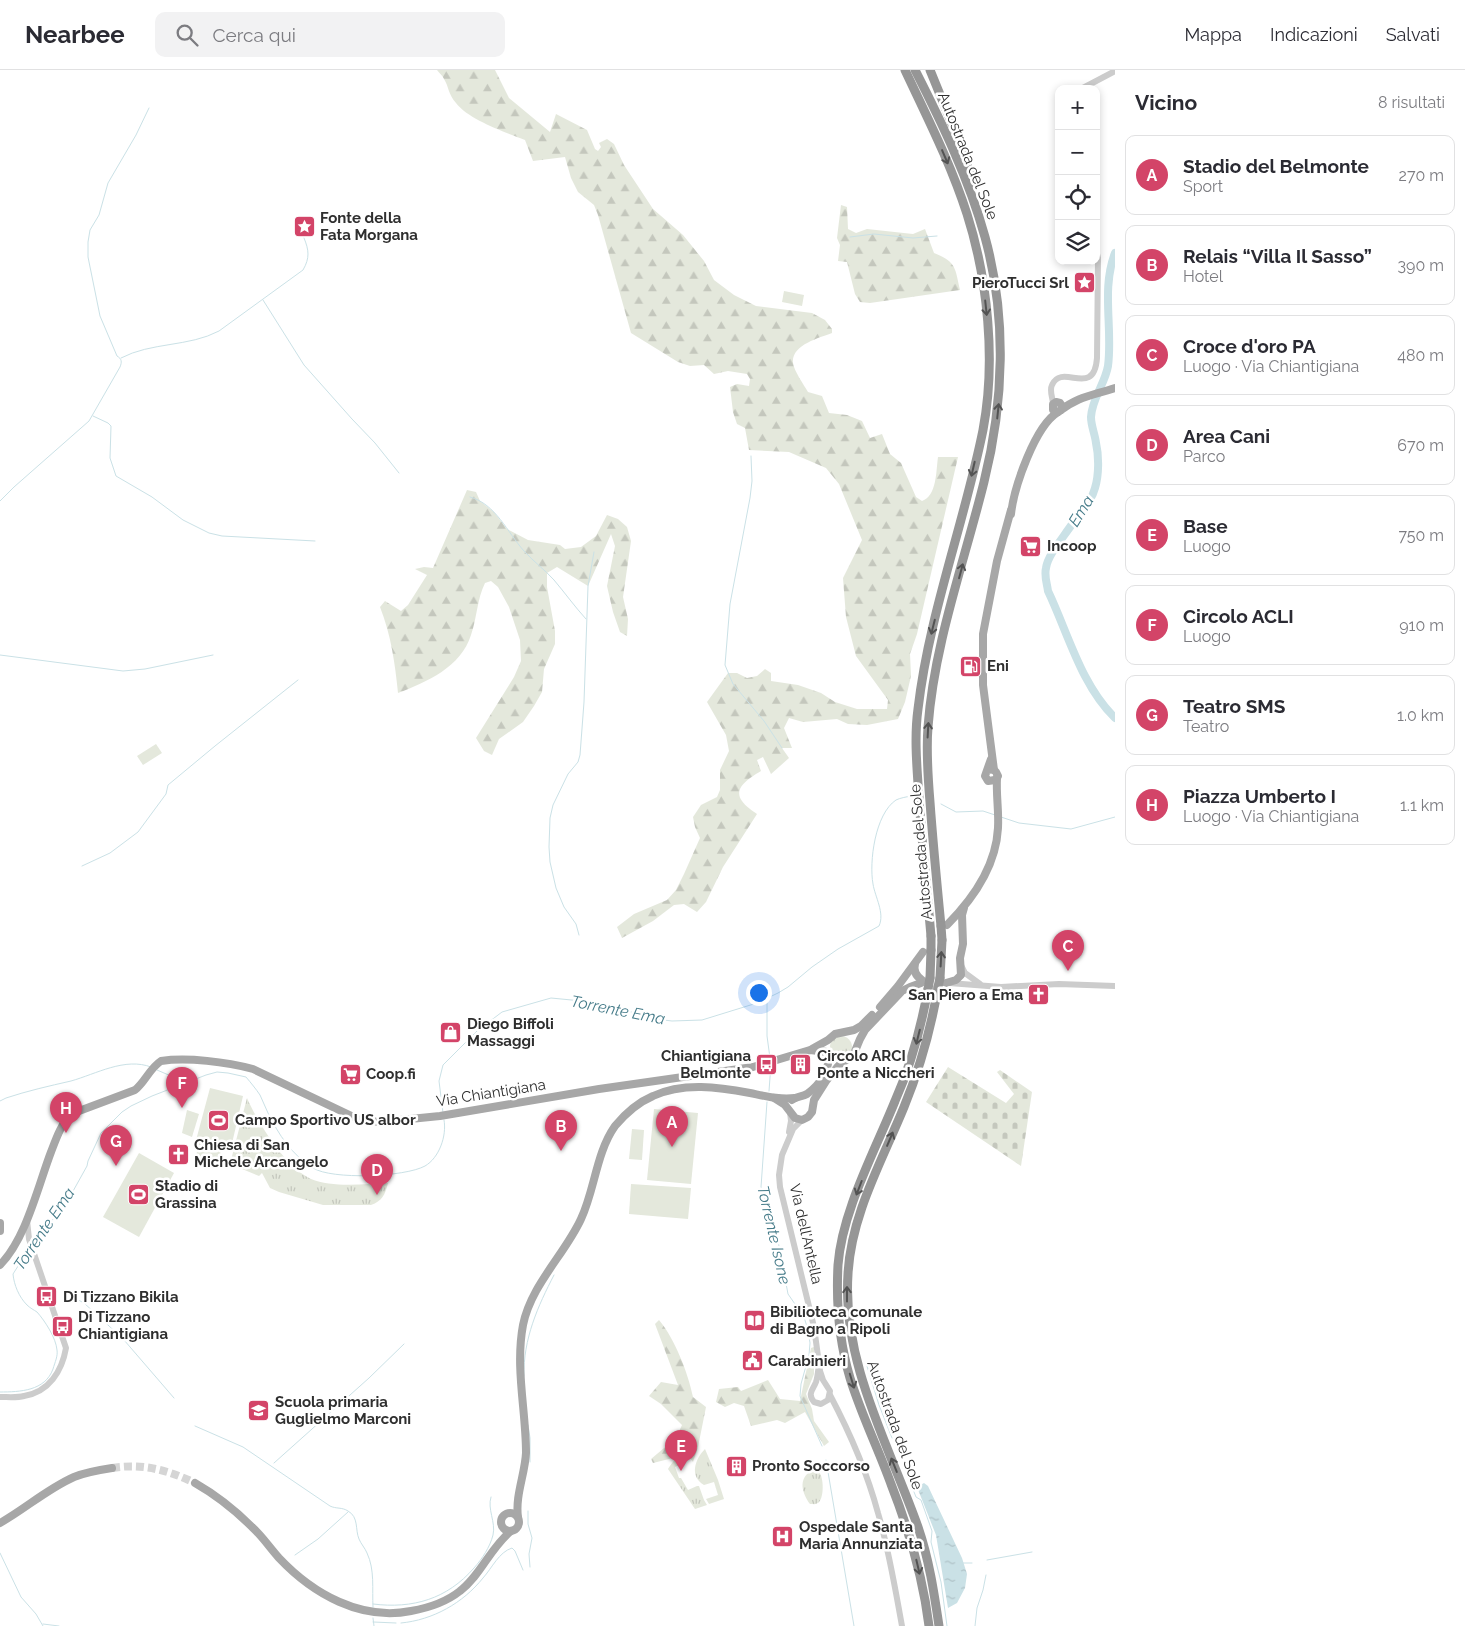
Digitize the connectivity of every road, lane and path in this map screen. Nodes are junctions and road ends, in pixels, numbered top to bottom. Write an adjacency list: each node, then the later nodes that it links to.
1 (899, 70): 7 (highway)
2 (905, 70): 7 (highway, Autostrada del Sole)
3 (915, 70): 9 (highway, Autostrada del Sole)
4 (930, 70): 9 (highway)
5 (1115, 71): 6 (street)
6 (1089, 85)
7 (925, 112): 15 (highway, Autostrada del Sole, one-way to 15, bridge)
8 (1098, 265): 11 (street)
9 (998, 304): 13 (highway, Autostrada del Sole, one-way to 9)
10 (1113, 390): 11 (main road)
11 (1056, 405): 12 (main road)
12 (965, 906): 13 (main road); 14 (main road)
13 (945, 926): 14 (main road); 19 (highway, Autostrada del Sole, one-way to 13, bridge)
14 (963, 937): 17 (main road)
15 (927, 951): 16 (main road, Via Chiantigiana); 18 (highway, Autostrada del Sole)
16 (917, 960): 18 (main road); 22 (main road, Via Chiantigiana)
17 (960, 964): 19 (main road); 21 (street)
18 (925, 983): 24 (main road); 55 (highway, Autostrada del Sole, one-way to 55)
19 (941, 983): 21 (street); 56 (highway, Autostrada del Sole, one-way to 19)
20 (1113, 985): 21 (street)
21 (984, 986)
22 (836, 1033): 23 (main road, Via Chiantigiana); 24 (main road)
23 (828, 1040): 25 (main road, Via Chiantigiana); 26 (main road)
24 (856, 1048): 27 (main road)
25 (810, 1050): 26 (main road, Via Chiantigiana); 34 (main road, Via Chiantigiana)
26 (827, 1052): 27 (main road, Via Chiantigiana); 28 (main road, Via dell'Antella)
27 (846, 1061): 30 (main road, Via dell'Antella)
28 (798, 1097): 29 (main road); 30 (main road); 31 (main road, Via dell'Antella)
29 (772, 1098): 31 (main road); 47 (main road)
30 (812, 1105): 32 (main road, Via dell'Antella)
31 (790, 1112): 32 (main road); 33 (street, Via dell'Antella)
32 (802, 1120): 33 (street, Via dell'Antella)
33 (787, 1141): 38 (street, Via dell'Antella)
34 (28, 1216): 37 (main road, Via Chiantigiana); 42 (street)
35 (0, 1223): 36 (main road)
36 (0, 1231)
37 (0, 1265)
38 (818, 1364): 39 (street, Via dell'Antella); 40 (street, Via dell'Antella)
39 (815, 1385): 40 (street); 43 (street, Via dell'Antella)
40 (826, 1385): 41 (street, Via dell'Antella)
41 (830, 1395): 43 (street); 44 (street, Via dell'Antella)
42 (0, 1397)
43 (826, 1402): 44 (street)
44 (842, 1416): 54 (street, Via dell'Antella)
45 (112, 1468): 50 (main road)
46 (195, 1482): 53 (main road)
47 (518, 1502): 48 (main road); 49 (main road)
48 (509, 1512): 49 (main road); 51 (main road)
49 (518, 1517): 52 (main road)
50 (0, 1523)
51 (502, 1526): 52 (main road); 53 (main road)
52 (511, 1531): 53 (main road)
53 (496, 1548)
54 (902, 1626)
55 (929, 1626)
56 (939, 1626)

